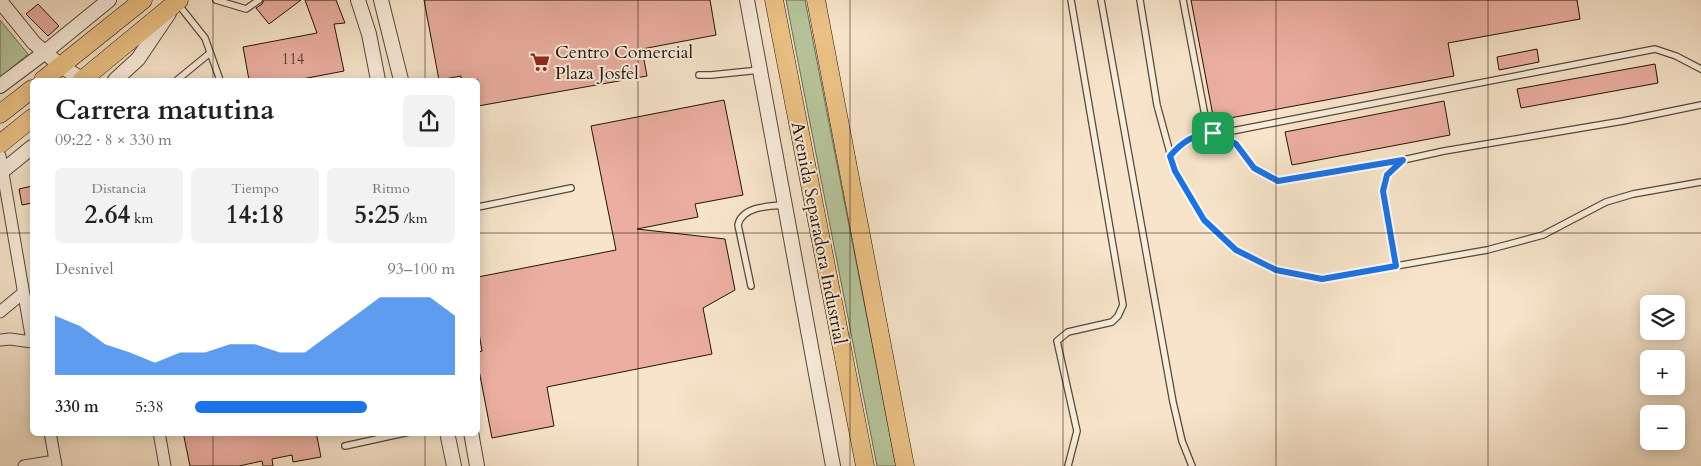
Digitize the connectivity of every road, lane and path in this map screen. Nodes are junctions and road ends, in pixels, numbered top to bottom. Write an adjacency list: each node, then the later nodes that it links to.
1 (109, 0): 16 (street)
2 (143, 0): 18 (main road)
3 (216, 0): 4 (lane)
4 (259, 0)
5 (358, 0): 28 (street)
6 (382, 0): 29 (street)
7 (747, 0): 20 (street)
8 (774, 0): 64 (main road, Avenida Separadora Industrial)
9 (816, 0): 65 (main road)
10 (1071, 0): 66 (lane)
11 (1101, 0): 67 (lane)
12 (1140, 0): 38 (lane)
13 (1183, 0): 35 (lane)
14 (0, 1): 16 (street)
15 (177, 1): 17 (lane); 24 (main road); 25 (street)
16 (44, 53): 18 (street); 30 (street)
17 (210, 53): 26 (lane); 27 (lane)
18 (61, 66): 22 (main road); 23 (street)
19 (1701, 69): 35 (lane)
20 (760, 70): 21 (lane); 43 (street)
21 (699, 75)
22 (46, 78)
23 (79, 78)
24 (84, 78)
25 (117, 78)
26 (179, 78)
27 (219, 78)
28 (378, 78)
29 (401, 78)
30 (0, 86)
31 (30, 90): 33 (main road)
32 (1701, 105): 39 (lane)
33 (0, 114)
34 (30, 120): 36 (main road)
35 (1213, 133): 38 (lane); 39 (lane)
36 (0, 144)
37 (30, 148): 40 (street)
38 (1170, 156): 45 (lane)
39 (1403, 160): 45 (lane)
40 (1, 166): 47 (street)
41 (1701, 182): 45 (lane)
42 (571, 188): 44 (lane)
43 (785, 206): 46 (lane); 63 (street)
44 (480, 207)
45 (1396, 266)
46 (750, 286)
47 (23, 293): 48 (street); 49 (street)
48 (0, 312)
49 (30, 331)
50 (0, 340): 51 (street)
51 (30, 342)
52 (51, 436): 58 (street)
53 (160, 436): 60 (street)
54 (391, 436): 57 (lane)
55 (448, 436): 61 (street)
56 (472, 436): 62 (street)
57 (345, 446)
58 (56, 464): 59 (street)
59 (24, 466)
60 (165, 466)
61 (454, 466)
62 (477, 466)
63 (833, 466)
64 (865, 466)
65 (905, 466)
66 (1068, 466)
67 (1192, 466)

